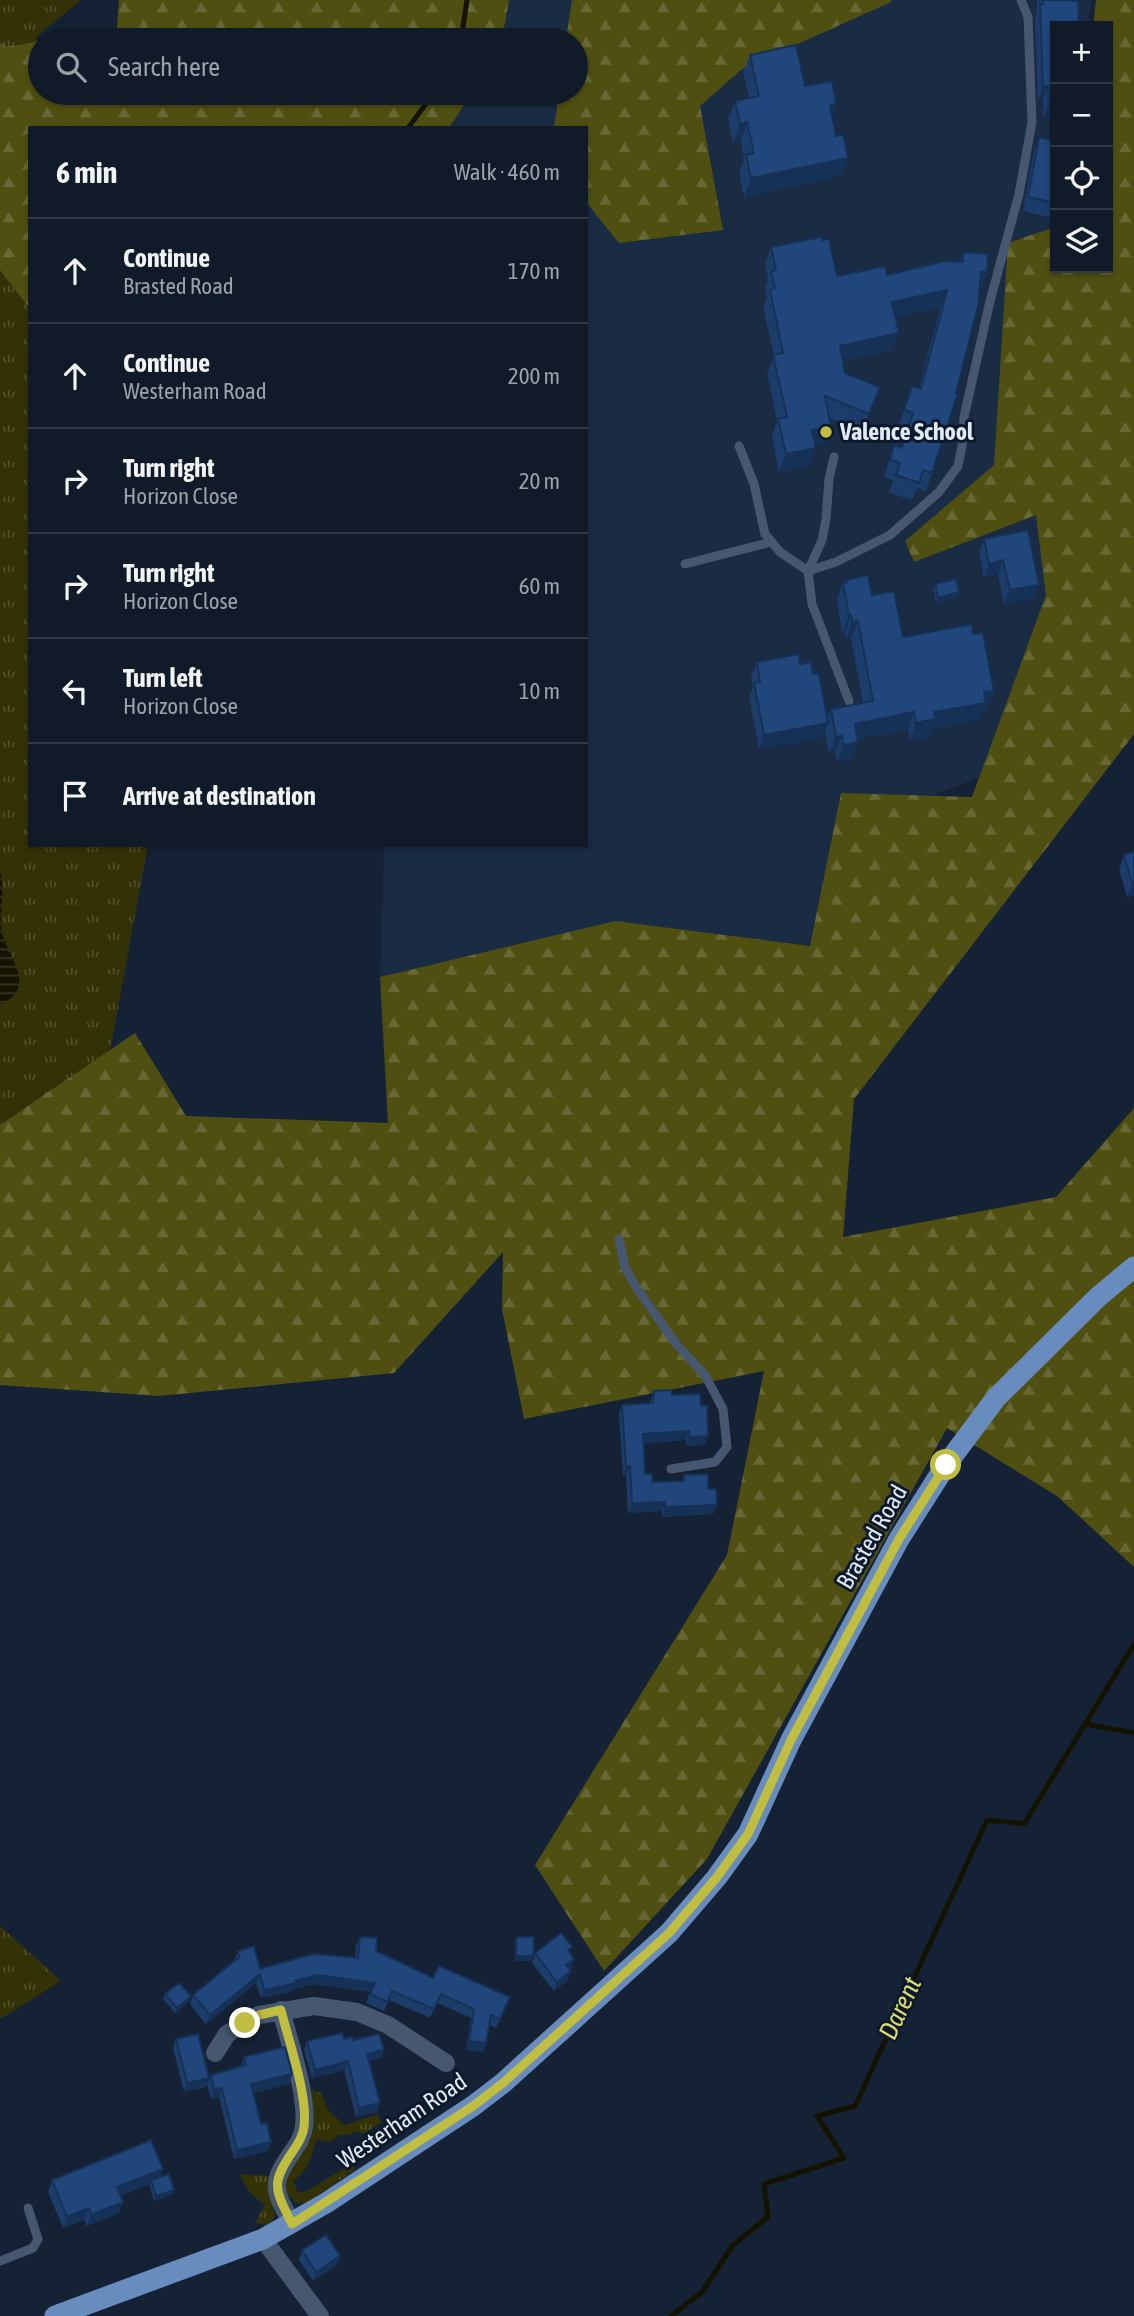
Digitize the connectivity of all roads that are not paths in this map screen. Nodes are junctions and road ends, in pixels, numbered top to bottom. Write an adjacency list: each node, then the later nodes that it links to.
1 (1021, 0): 6 (lane)
2 (739, 446): 4 (lane)
3 (834, 457): 6 (lane)
4 (771, 542): 5 (lane); 6 (lane)
5 (685, 564)
6 (808, 571): 7 (lane)
7 (849, 701)
8 (619, 1239): 10 (lane)
9 (1134, 1267): 11 (main road, Brasted Road)
10 (671, 1469)
11 (717, 1877): 16 (main road, Westerham Road)
12 (281, 2010): 13 (street); 14 (street); 16 (street)
13 (215, 2053)
14 (446, 2063)
15 (28, 2208): 18 (lane)
16 (292, 2224): 17 (main road, Westerham Road)
17 (262, 2239): 19 (main road, Westerham Road); 20 (street)
18 (0, 2261)
19 (55, 2316)
20 (320, 2316)

